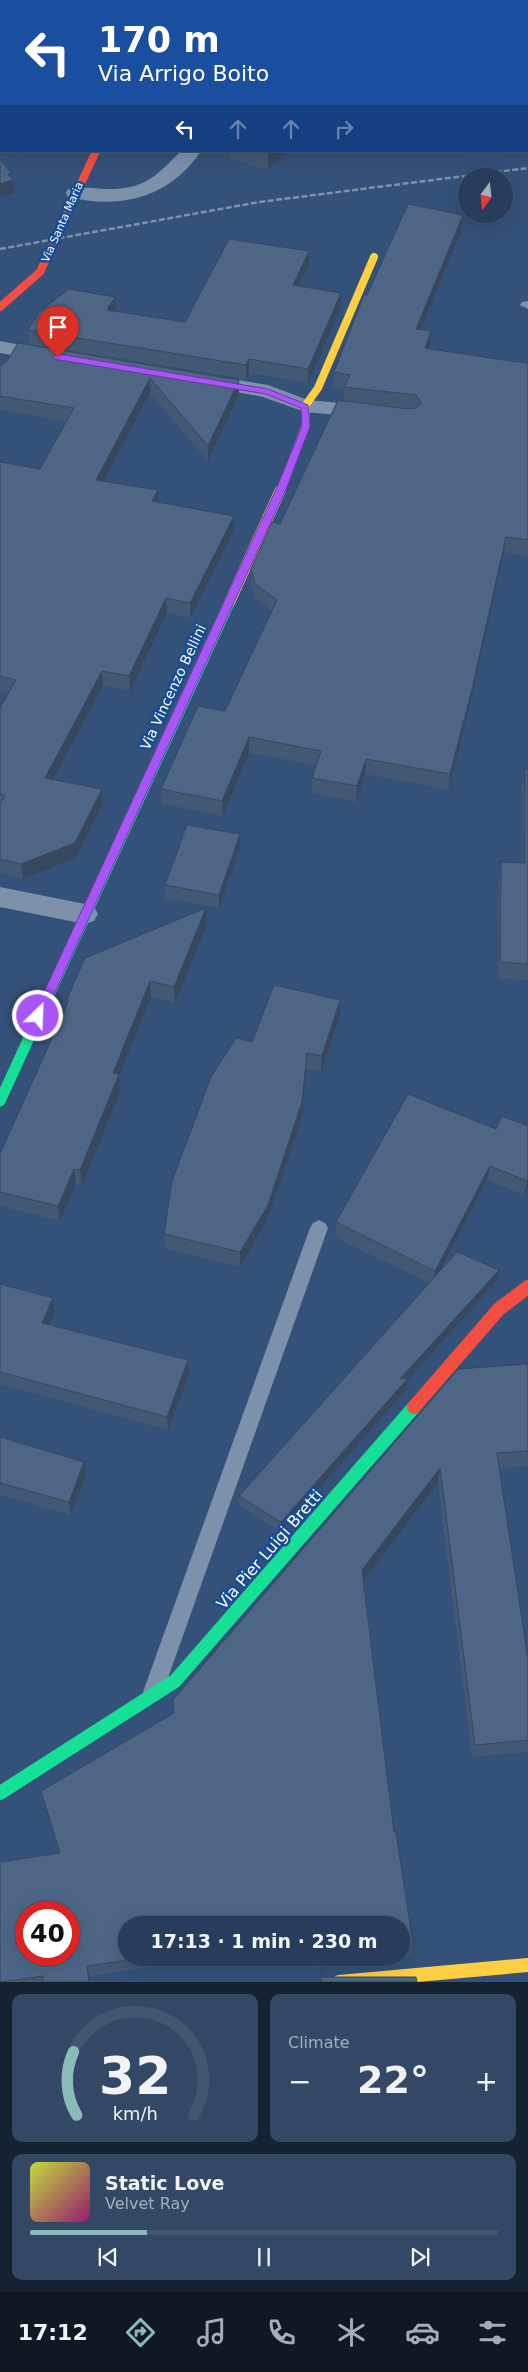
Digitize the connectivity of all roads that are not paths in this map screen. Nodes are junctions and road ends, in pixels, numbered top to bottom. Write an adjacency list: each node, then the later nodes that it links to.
1 (95, 152): 3 (street, Via Santa Maria)
2 (191, 152): 3 (street)
3 (74, 192): 5 (street, Via Santa Maria)
4 (374, 257): 9 (street)
5 (0, 307)
6 (0, 347): 7 (street)
7 (67, 358)
8 (182, 377): 9 (street)
9 (305, 406): 10 (street); 12 (street, Via Vincenzo Bellini)
10 (388, 414)
11 (0, 897): 12 (street)
12 (85, 914): 13 (street, Via Vincenzo Bellini)
13 (0, 1101)
14 (319, 1228): 16 (lane)
15 (528, 1286): 16 (street, Via Pier Luigi Bretti)
16 (152, 1696): 17 (street, Via Pier Luigi Bretti)
17 (0, 1793)
18 (528, 1965): 19 (street)
19 (339, 1982)

